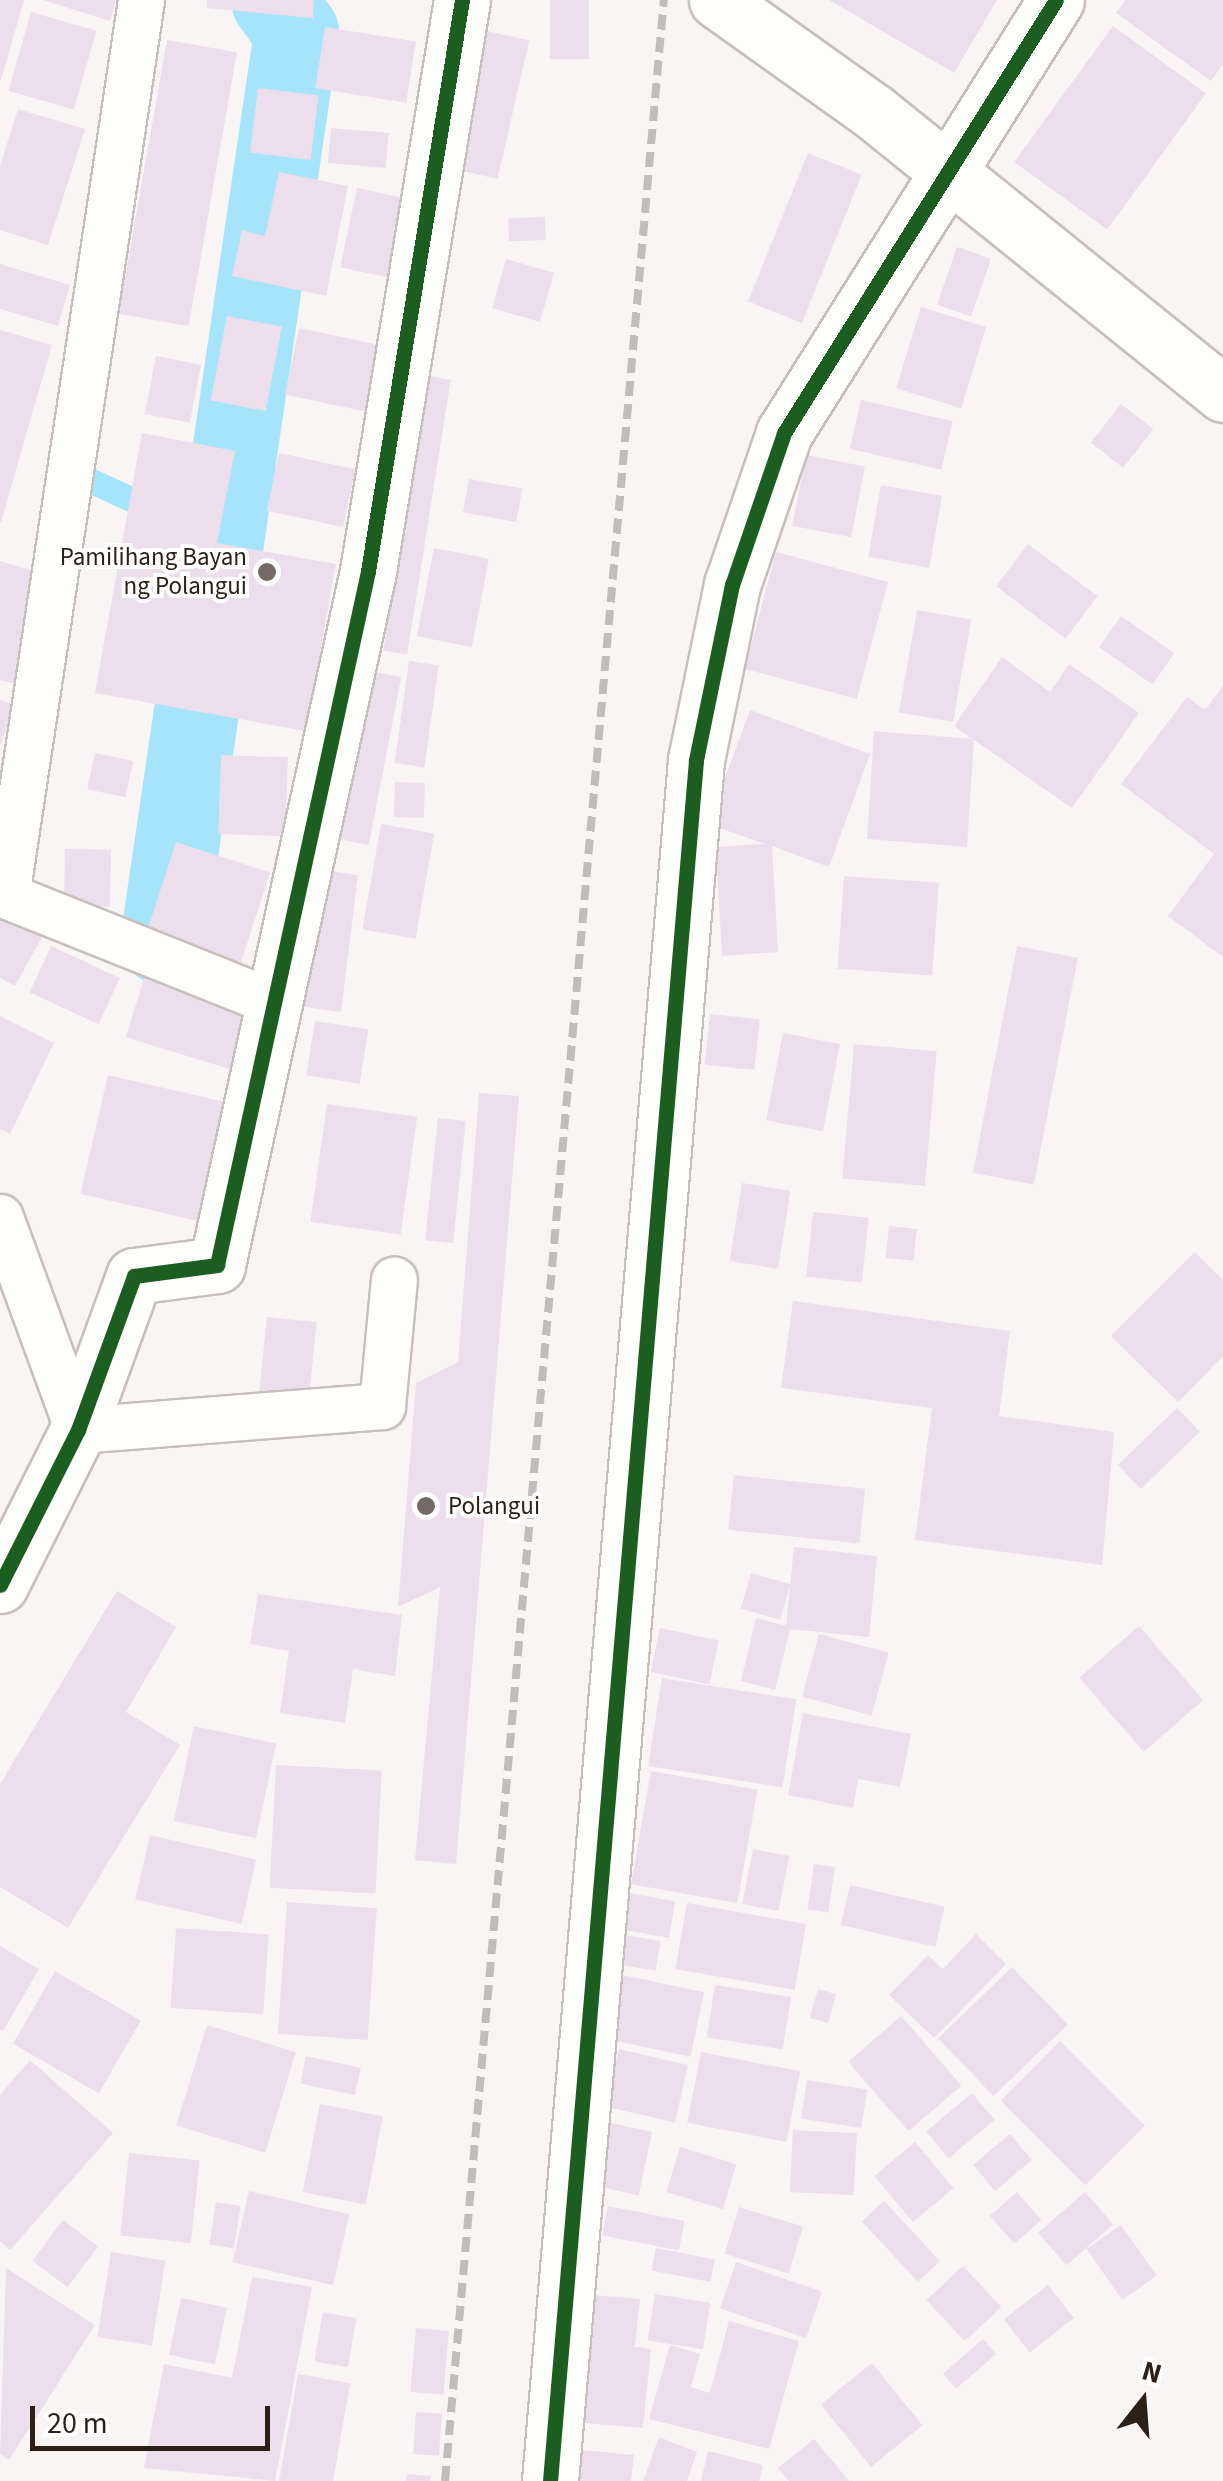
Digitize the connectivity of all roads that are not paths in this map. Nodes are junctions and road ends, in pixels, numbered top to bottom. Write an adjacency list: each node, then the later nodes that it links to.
1 (140, 0): 7 (lane)
2 (462, 0): 8 (street)
3 (717, 0): 5 (street)
4 (1056, 0): 5 (street)
5 (946, 177): 6 (street); 13 (street)
6 (1223, 394)
7 (3, 894): 8 (lane)
8 (272, 1002): 11 (street)
9 (0, 1217): 11 (lane)
10 (394, 1280): 11 (lane)
11 (78, 1430): 12 (street)
12 (0, 1585)
13 (550, 2481)

